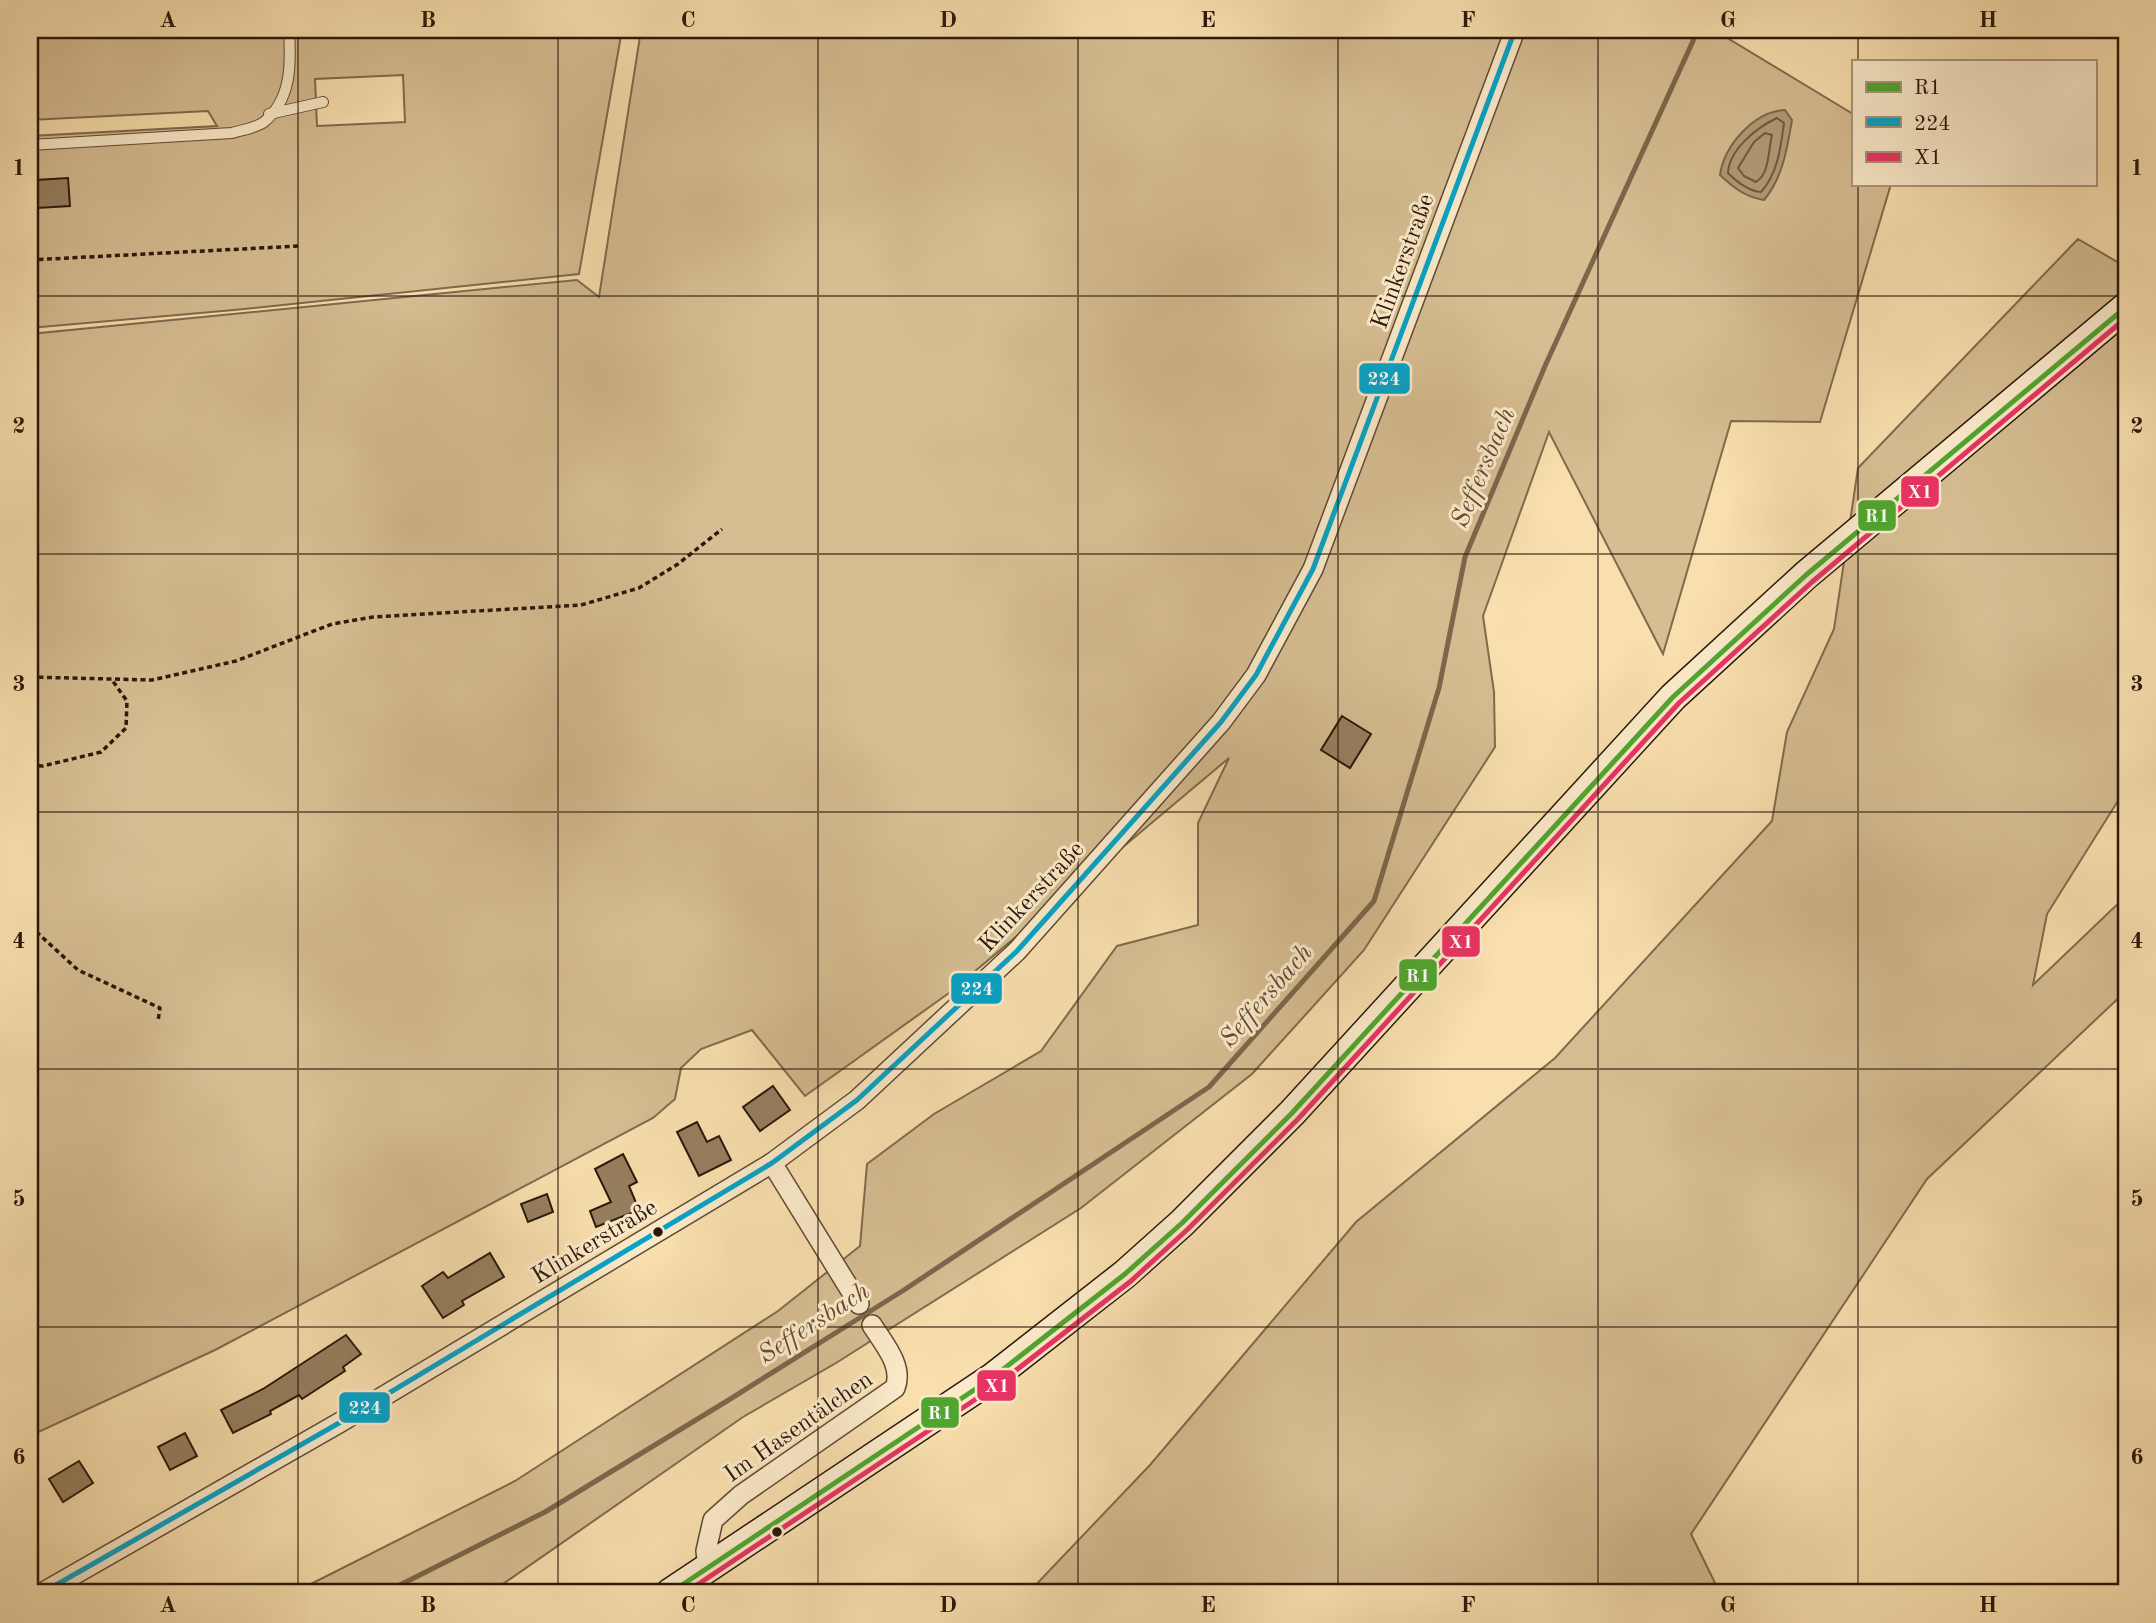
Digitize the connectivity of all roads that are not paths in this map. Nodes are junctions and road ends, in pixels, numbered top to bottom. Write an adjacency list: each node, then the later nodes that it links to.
1 (289, 30): 4 (lane)
2 (1515, 30): 7 (street, Klinkerstraße)
3 (323, 102): 4 (lane)
4 (270, 114): 5 (lane)
5 (30, 145)
6 (2126, 307): 10 (main road)
7 (772, 1163): 8 (street); 11 (street, Klinkerstraße)
8 (859, 1304)
9 (872, 1325): 10 (street, Im Hasentälchen)
10 (708, 1567): 12 (main road)
11 (42, 1593)
12 (670, 1593)

